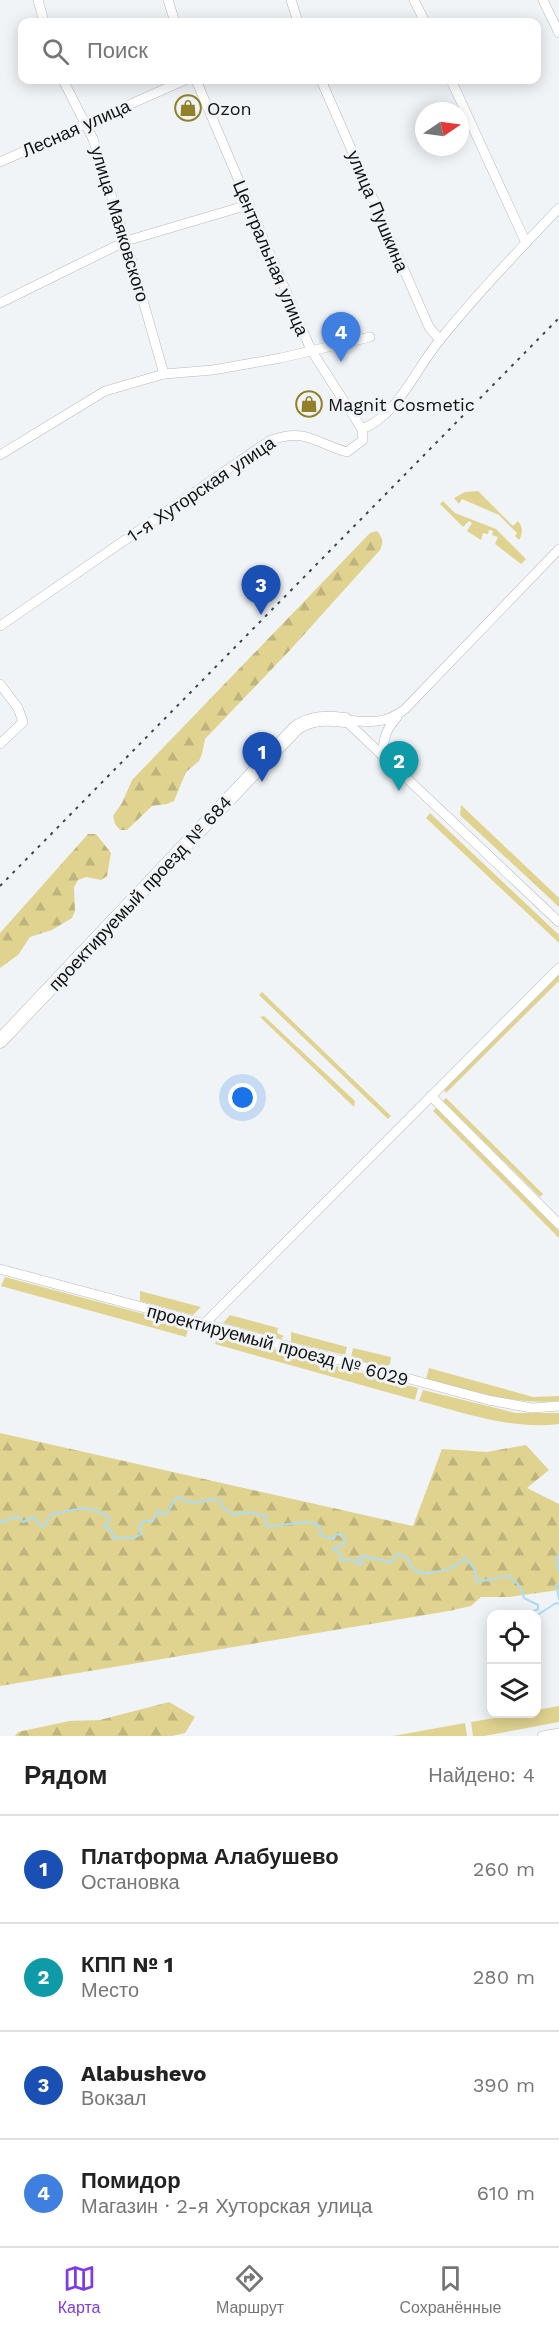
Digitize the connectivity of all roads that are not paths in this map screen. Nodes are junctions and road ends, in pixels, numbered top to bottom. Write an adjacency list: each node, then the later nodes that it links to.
1 (38, 0): 6 (street)
2 (168, 0): 7 (street)
3 (291, 0): 8 (street)
4 (414, 0): 9 (street)
5 (543, 0): 10 (street)
6 (43, 18)
7 (174, 18)
8 (297, 18)
9 (423, 18)
10 (558, 30)
11 (65, 84): 16 (street, улица Маяковского)
12 (176, 84): 16 (street, Лесная улица)
13 (198, 84): 18 (street, Центральная улица)
14 (323, 84): 24 (street, улица Пушкина)
15 (453, 84): 21 (street)
16 (87, 124): 17 (street, Лесная улица); 20 (street, улица Маяковского)
17 (0, 162)
18 (248, 205): 20 (street); 25 (street, Центральная улица)
19 (559, 208): 21 (street, 1-я Хуторская улица)
20 (126, 241): 22 (street); 26 (street, улица Маяковского)
21 (526, 243): 24 (street, 1-я Хуторская улица)
22 (0, 303)
23 (370, 337): 25 (street)
24 (440, 340): 27 (street, 1-я Хуторская улица)
25 (311, 350): 26 (street); 27 (street, Центральная улица)
26 (164, 374): 28 (street)
27 (362, 429): 30 (street, 1-я Хуторская улица)
28 (0, 455)
29 (559, 549): 32 (street, проектируемый проезд № 684)
30 (0, 626)
31 (0, 684): 34 (street)
32 (405, 709): 33 (street, проектируемый проезд № 684); 35 (street)
33 (345, 720): 35 (street); 38 (street, проектируемый проезд № 684)
34 (0, 744)
35 (383, 755): 36 (street)
36 (559, 922)
37 (559, 968): 39 (street)
38 (0, 1041)
39 (431, 1096): 40 (street); 42 (street)
40 (559, 1224)
41 (0, 1269): 42 (street, проектируемый проезд № 6029)
42 (204, 1324): 43 (street, проектируемый проезд № 6029)
43 (559, 1406)
44 (559, 1733): 45 (street)
45 (542, 1736)

